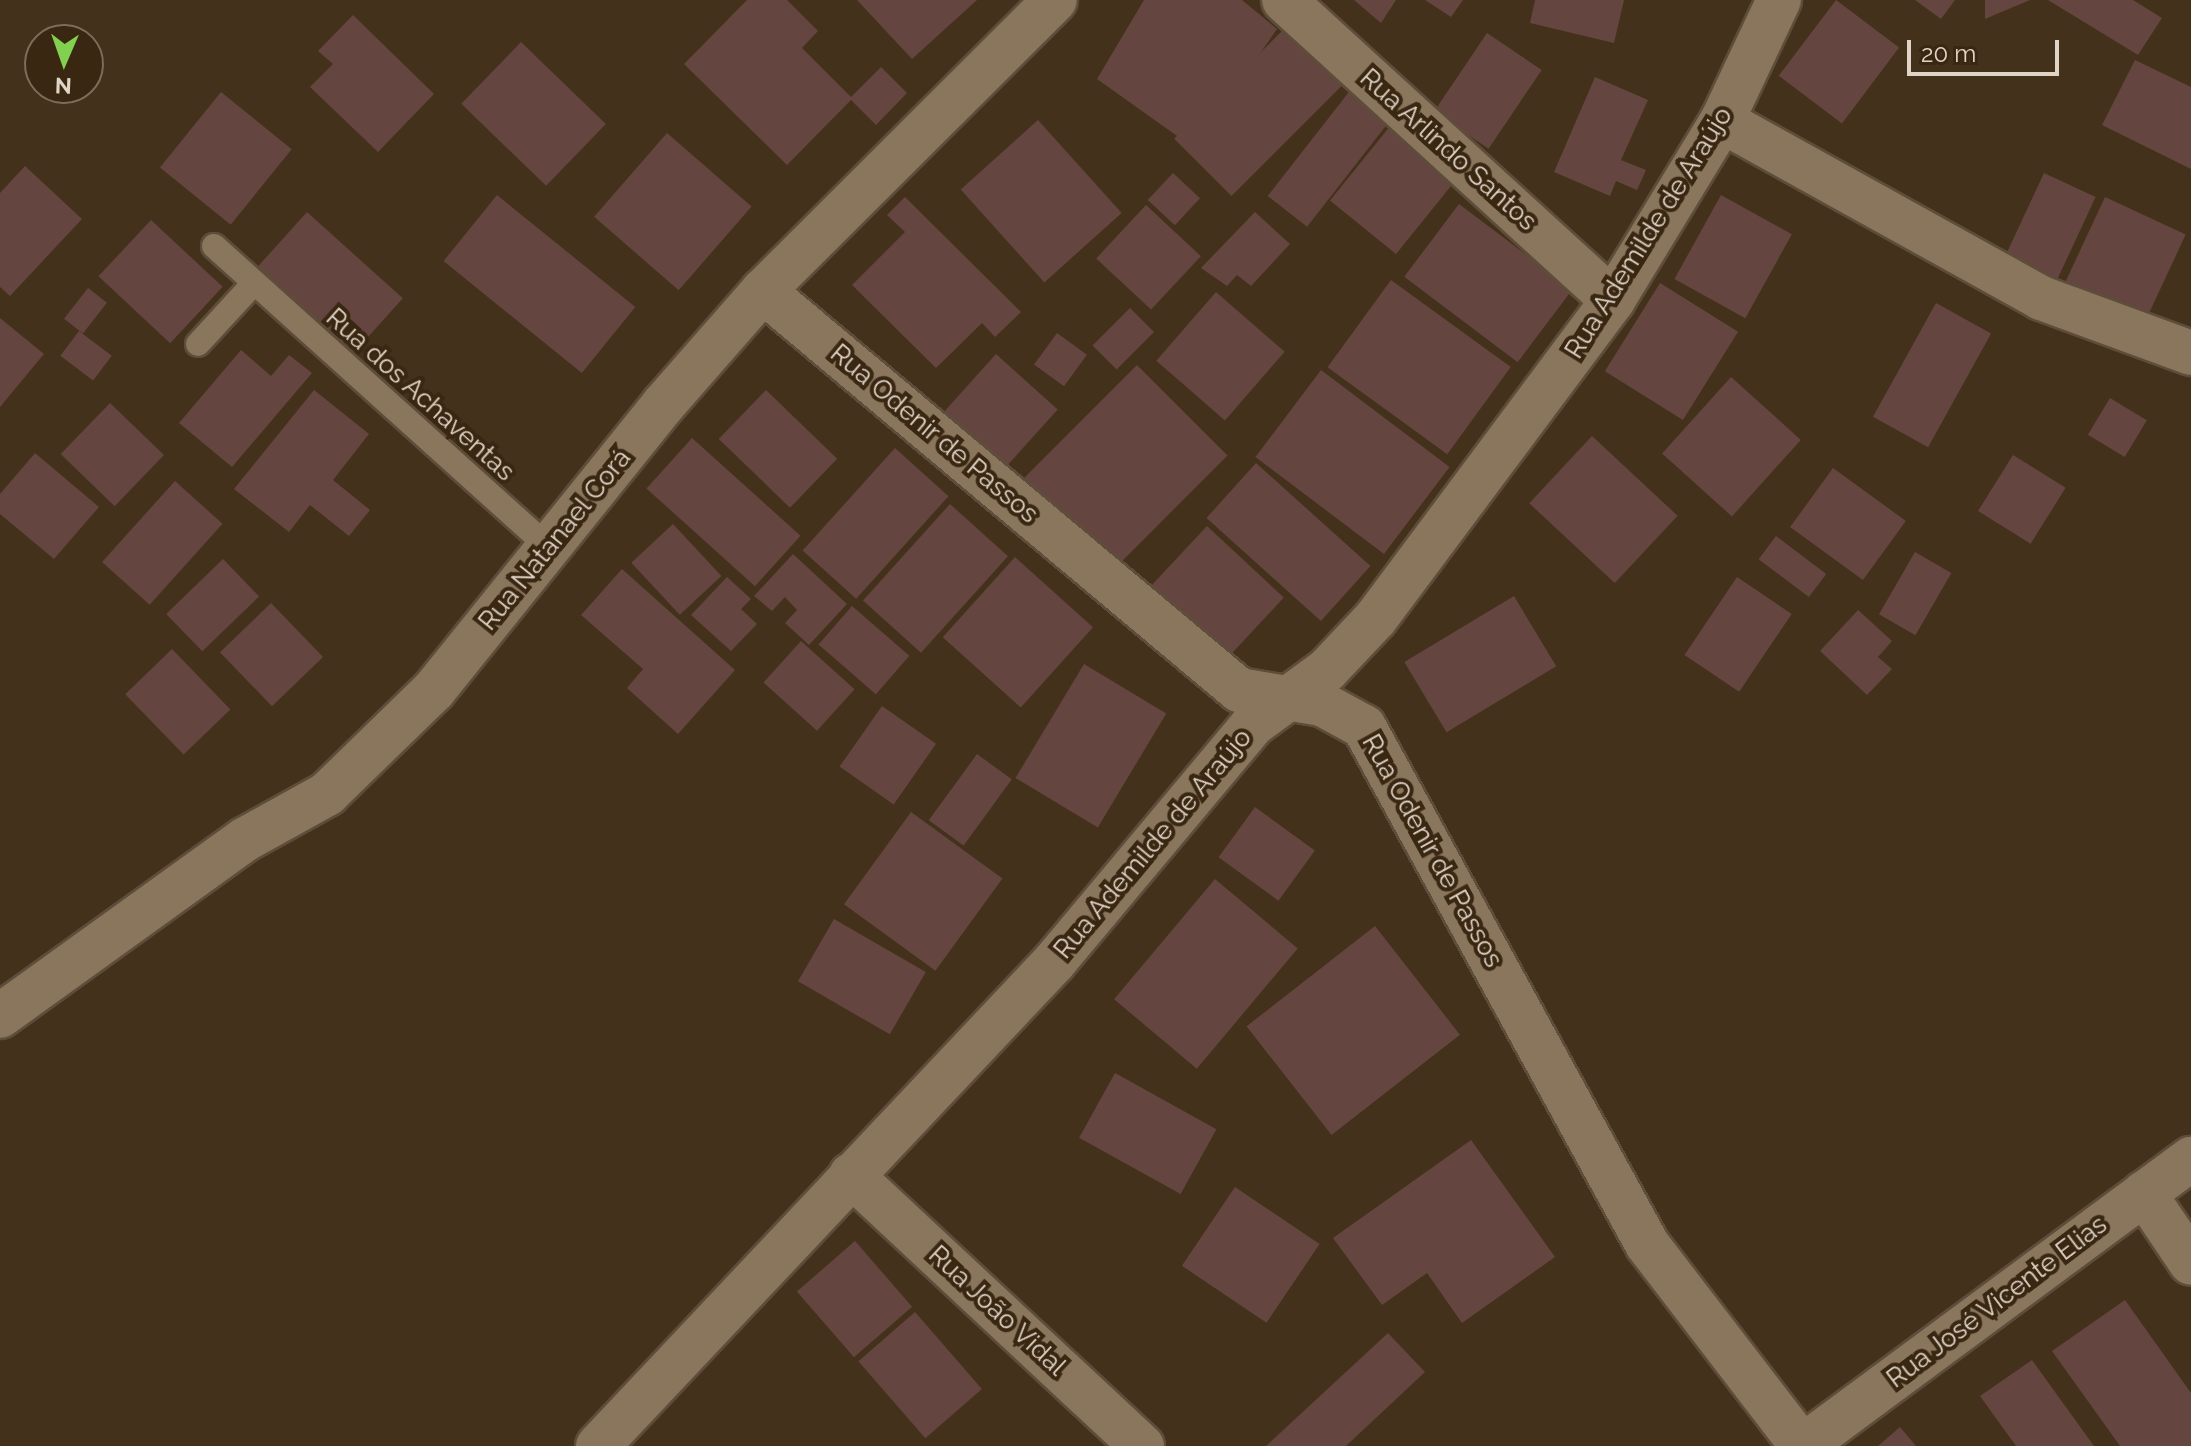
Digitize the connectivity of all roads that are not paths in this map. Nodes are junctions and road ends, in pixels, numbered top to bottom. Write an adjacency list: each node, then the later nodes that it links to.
1 (1055, 0): 7 (street, Rua Natanael Corá)
2 (1284, 0): 8 (street, Rua Arlindo Santos)
3 (1779, 0): 4 (street, Rua Ademilde de Araújo)
4 (1722, 121): 8 (street, Rua Ademilde de Araújo); 10 (street)
5 (214, 246): 6 (lane, Rua dos Achaventas)
6 (254, 283): 9 (lane); 11 (lane, Rua dos Achaventas)
7 (763, 291): 11 (street, Rua Natanael Corá); 12 (street, Rua Odenir de Passos)
8 (1613, 300): 12 (street, Rua Ademilde de Araújo)
9 (198, 344)
10 (2191, 353)
11 (549, 548): 13 (street, Rua Natanael Corá)
12 (1290, 700): 15 (street, Rua Ademilde de Araújo); 20 (street, Rua Odenir de Passos)
13 (0, 1016)
14 (2191, 1159): 16 (street, Rua José Vicente Elias)
15 (851, 1175): 18 (street, Rua Ademilde de Araújo); 19 (street, Rua João Vidal)
16 (2144, 1193): 17 (street); 20 (street, Rua José Vicente Elias)
17 (2191, 1263)
18 (598, 1446)
19 (1142, 1446)
20 (1802, 1446)

